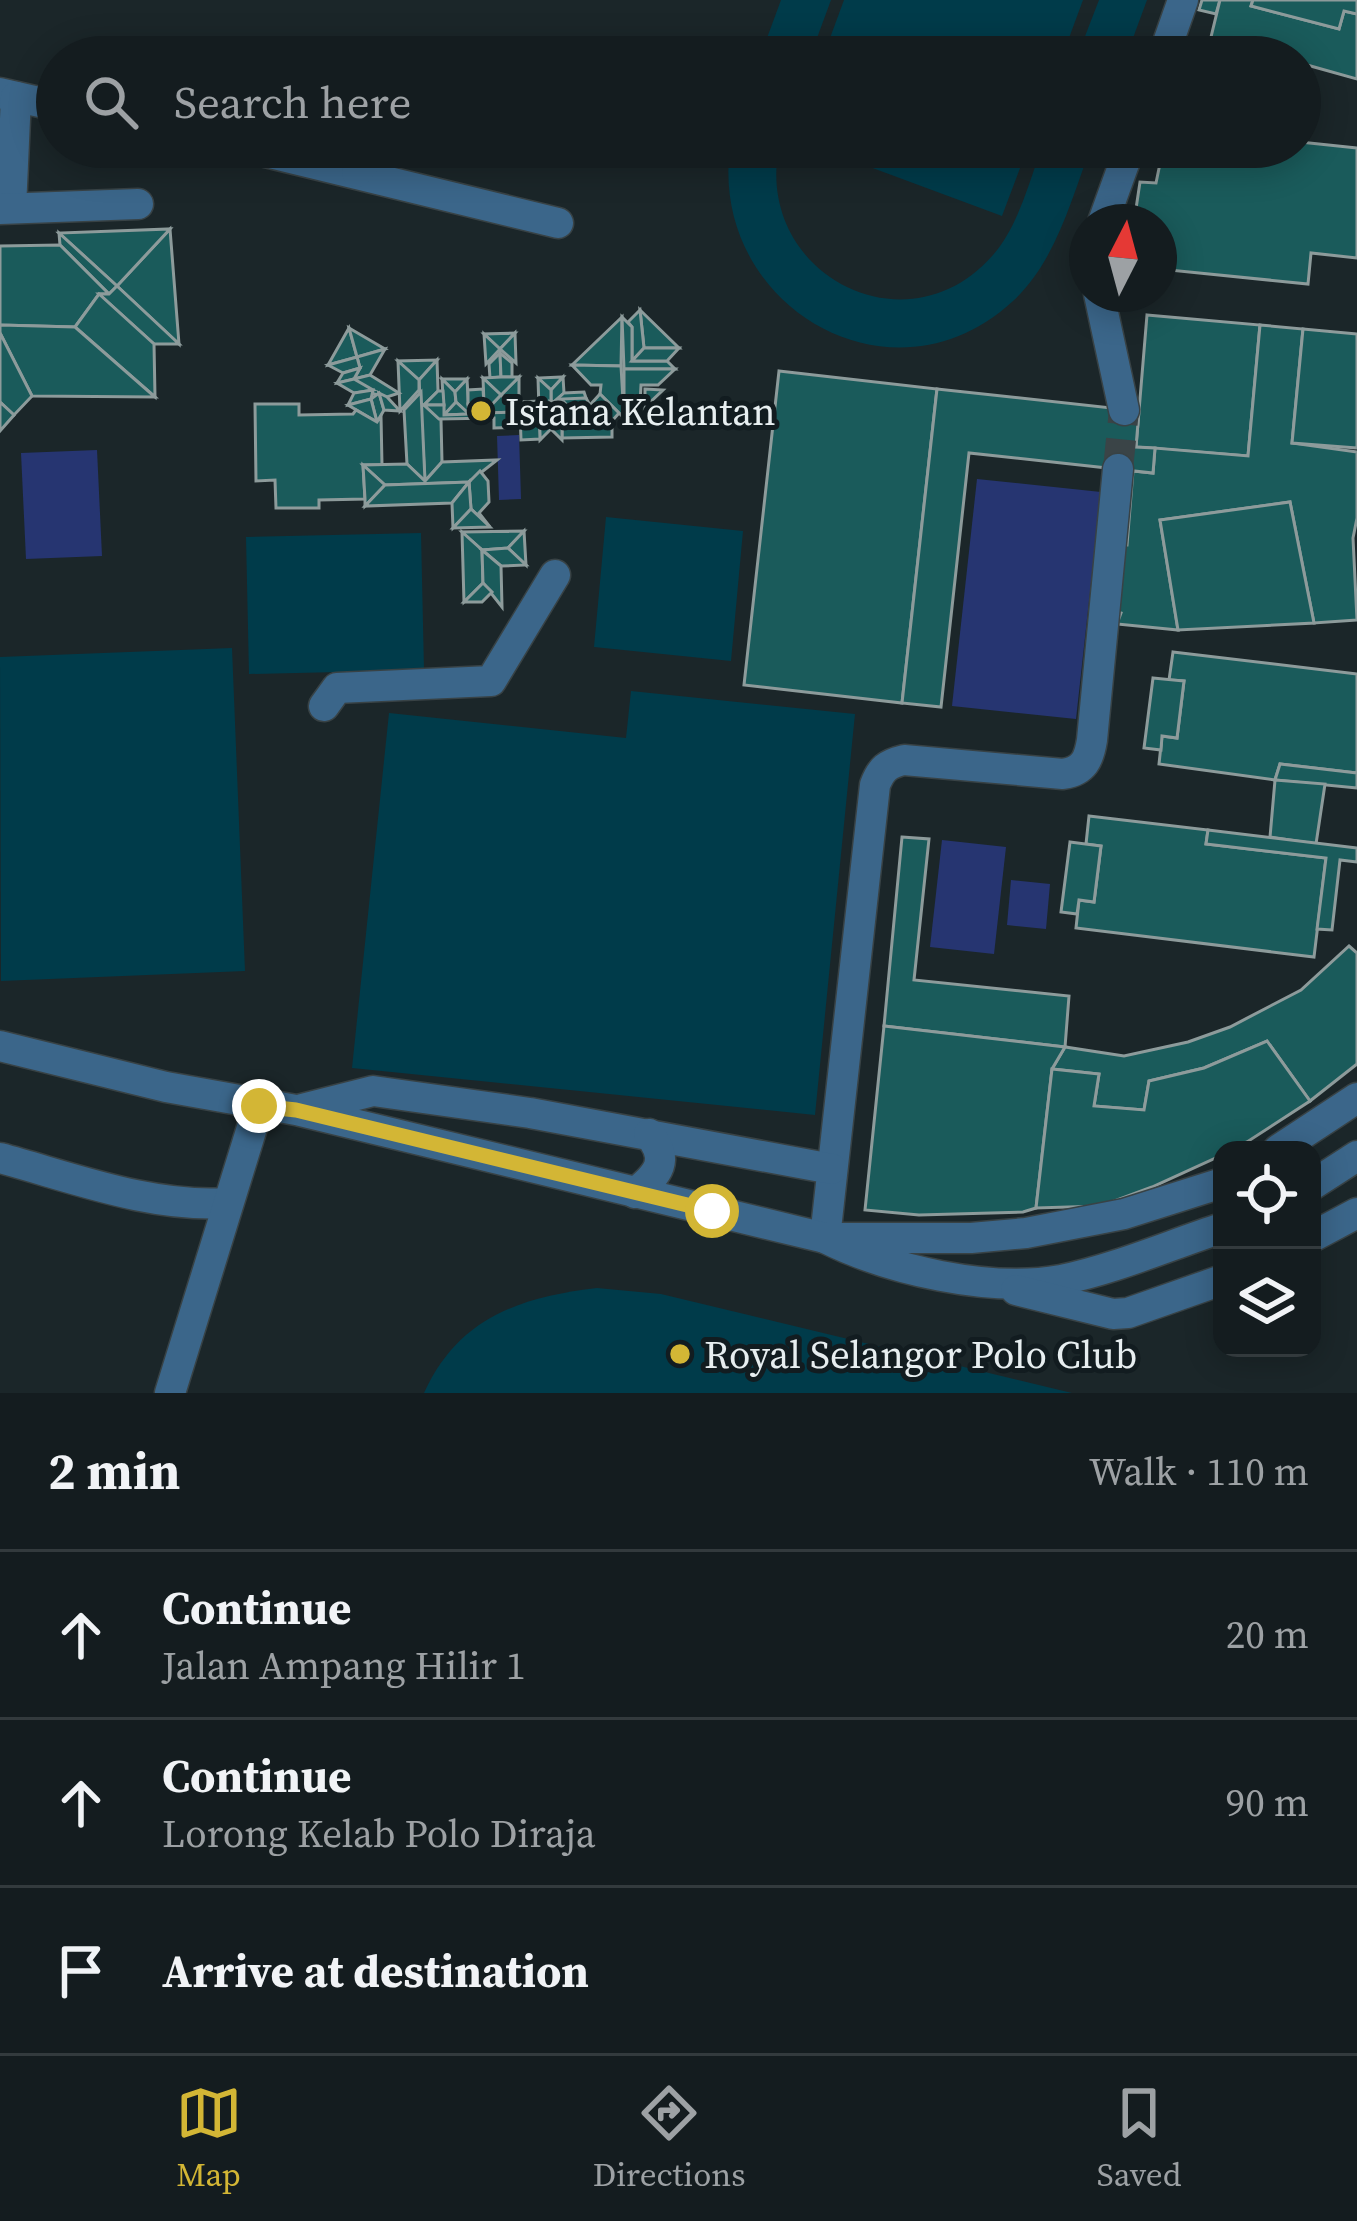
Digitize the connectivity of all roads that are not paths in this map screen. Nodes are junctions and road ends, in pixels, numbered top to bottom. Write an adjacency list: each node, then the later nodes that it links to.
1 (1183, 0): 2 (street)
2 (1170, 36)
3 (8, 95): 8 (street)
4 (394, 168): 9 (street)
5 (1122, 168): 7 (street)
6 (139, 204): 8 (street)
7 (1109, 204)
8 (6, 208)
9 (558, 223)
10 (1103, 312): 11 (street)
11 (1124, 410)
12 (1118, 469): 23 (street)
13 (554, 575): 14 (street)
14 (324, 706)
15 (0, 1046): 17 (street)
16 (1357, 1098): 20 (street)
17 (259, 1106): 18 (street); 27 (street)
18 (296, 1110): 19 (street); 26 (street)
19 (649, 1134): 23 (street); 26 (street)
20 (1292, 1141)
21 (1357, 1156): 24 (street)
22 (0, 1158): 27 (street)
23 (832, 1168): 31 (street)
24 (1321, 1179)
25 (1213, 1186): 31 (street)
26 (635, 1193): 31 (street)
27 (228, 1203): 34 (street)
28 (1357, 1213): 30 (street)
29 (1213, 1231): 32 (street)
30 (1321, 1233)
31 (825, 1238): 32 (street)
32 (993, 1283): 33 (street)
33 (1213, 1283)
34 (170, 1393)

